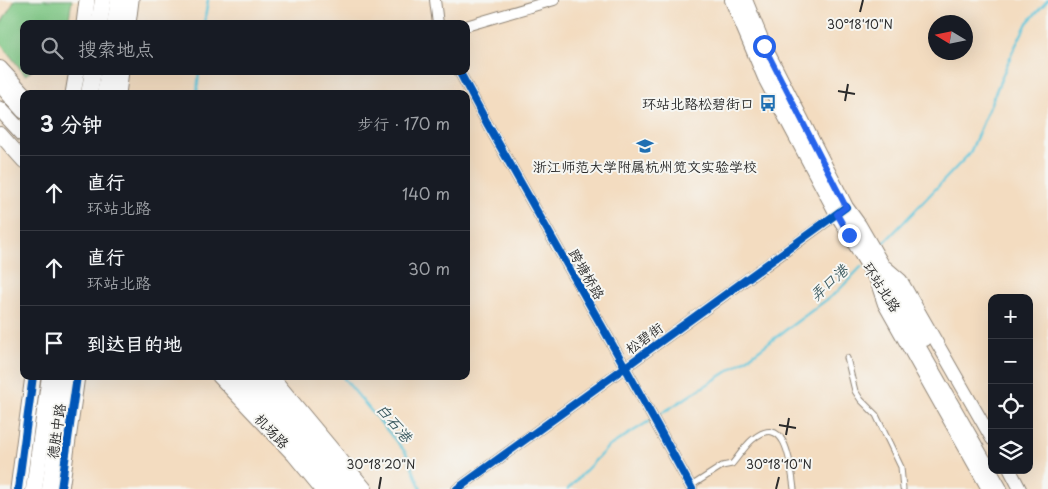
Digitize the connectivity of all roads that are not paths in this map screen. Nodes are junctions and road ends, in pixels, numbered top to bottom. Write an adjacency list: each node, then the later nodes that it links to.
1 (88, 0): 9 (main road)
2 (102, 0): 10 (highway)
3 (119, 0): 11 (highway)
4 (131, 0): 12 (main road)
5 (435, 0): 13 (street)
6 (554, 0): 14 (street)
7 (732, 0): 34 (main road, 环站北路)
8 (745, 0): 34 (main road, 环站北路)
9 (85, 20)
10 (100, 20)
11 (116, 20)
12 (128, 20)
13 (438, 20)
14 (470, 25)
15 (0, 68): 22 (main road)
16 (76, 75): 23 (main road)
17 (91, 75): 24 (highway)
18 (108, 75): 25 (highway)
19 (120, 75): 26 (main road)
20 (462, 75): 28 (street, 跨塘桥路)
21 (0, 84): 29 (main road)
22 (20, 90)
23 (75, 90)
24 (90, 90)
25 (106, 90)
26 (119, 90)
27 (470, 90): 37 (street, 跨塘桥路)
28 (470, 90)
29 (20, 106)
30 (0, 110): 31 (main road)
31 (20, 131)
32 (0, 134): 33 (main road)
33 (20, 156)
34 (842, 210): 35 (main road, 环站北路); 35 (main road, 环站北路); 37 (street, 松碧街)
35 (879, 271): 46 (street); 47 (main road, 环站北路); 62 (street); 63 (main road, 环站北路)
36 (847, 358): 61 (lane)
37 (625, 367): 50 (street, 跨塘桥路); 59 (street, 松碧街)
38 (33, 380): 51 (main road)
39 (49, 380): 52 (highway)
40 (65, 380): 53 (highway)
41 (76, 380): 54 (main road, 德胜中路)
42 (223, 380): 55 (main road, 机场路)
43 (241, 380): 56 (main road, 机场路)
44 (259, 380): 57 (main road, 机场路)
45 (274, 380): 58 (main road)
46 (988, 432)
47 (988, 450)
48 (1001, 474): 64 (main road)
49 (1012, 474): 65 (street)
50 (691, 488): 60 (lane)
51 (18, 489)
52 (34, 489)
53 (50, 489)
54 (61, 489)
55 (322, 489)
56 (334, 489)
57 (349, 489)
58 (365, 489)
59 (457, 489)
60 (794, 489)
61 (903, 489)
62 (988, 489)
63 (1000, 489)
64 (1010, 489)
65 (1020, 489)

